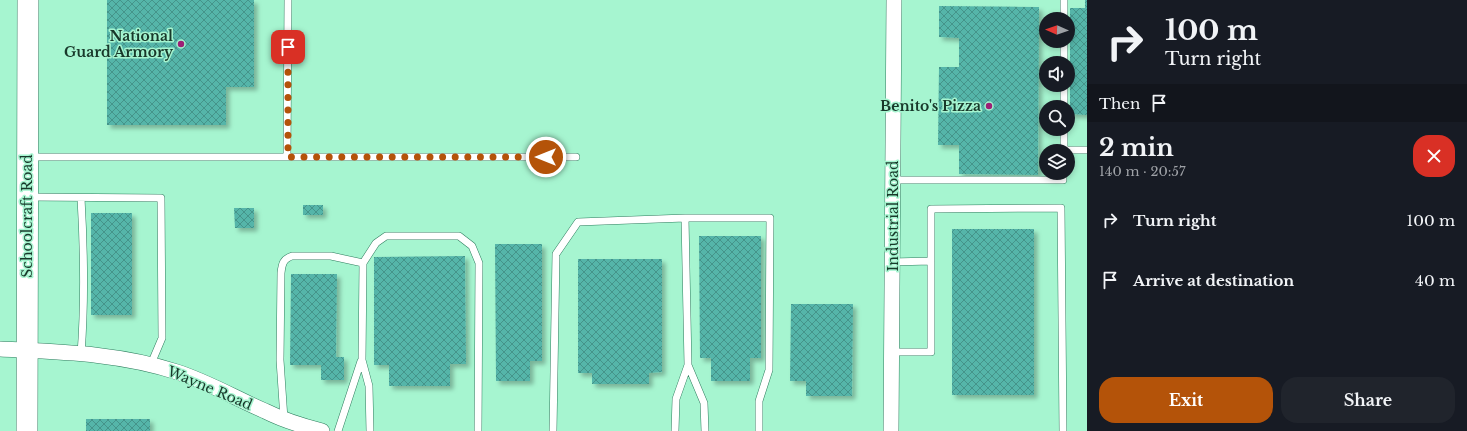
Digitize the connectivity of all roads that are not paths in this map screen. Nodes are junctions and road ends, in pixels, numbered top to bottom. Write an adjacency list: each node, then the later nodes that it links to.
1 (28, 0): 8 (main road, Schoolcraft Road)
2 (288, 0): 9 (lane)
3 (894, 0): 11 (street, Industrial Road)
4 (1064, 0): 5 (lane)
5 (1064, 12)
6 (1087, 150): 7 (lane)
7 (1075, 151)
8 (28, 157): 9 (lane); 13 (main road, Schoolcraft Road)
9 (288, 157): 10 (lane)
10 (576, 157)
11 (893, 180): 12 (lane); 17 (street, Industrial Road)
12 (1039, 180)
13 (28, 197): 14 (lane); 20 (main road, Schoolcraft Road)
14 (81, 198): 22 (lane); 24 (lane)
15 (685, 218): 25 (lane); 32 (lane); 35 (lane)
16 (931, 261): 17 (lane); 21 (lane); 37 (lane)
17 (892, 262): 21 (street, Industrial Road)
18 (363, 263): 23 (lane); 26 (lane); 31 (lane)
19 (0, 349): 20 (street, Wayne Road)
20 (26, 351): 22 (street, Wayne Road); 27 (main road, Schoolcraft Road)
21 (892, 352): 36 (street, Industrial Road)
22 (81, 354): 24 (street, Wayne Road)
23 (362, 360): 29 (lane); 30 (lane)
24 (151, 364): 26 (street, Wayne Road)
25 (688, 365): 33 (lane); 34 (lane)
26 (284, 419): 28 (street, Wayne Road)
27 (27, 431)
28 (322, 431)
29 (338, 431)
30 (370, 431)
31 (478, 431)
32 (553, 431)
33 (675, 431)
34 (705, 431)
35 (759, 431)
36 (891, 431)
37 (1063, 431)

